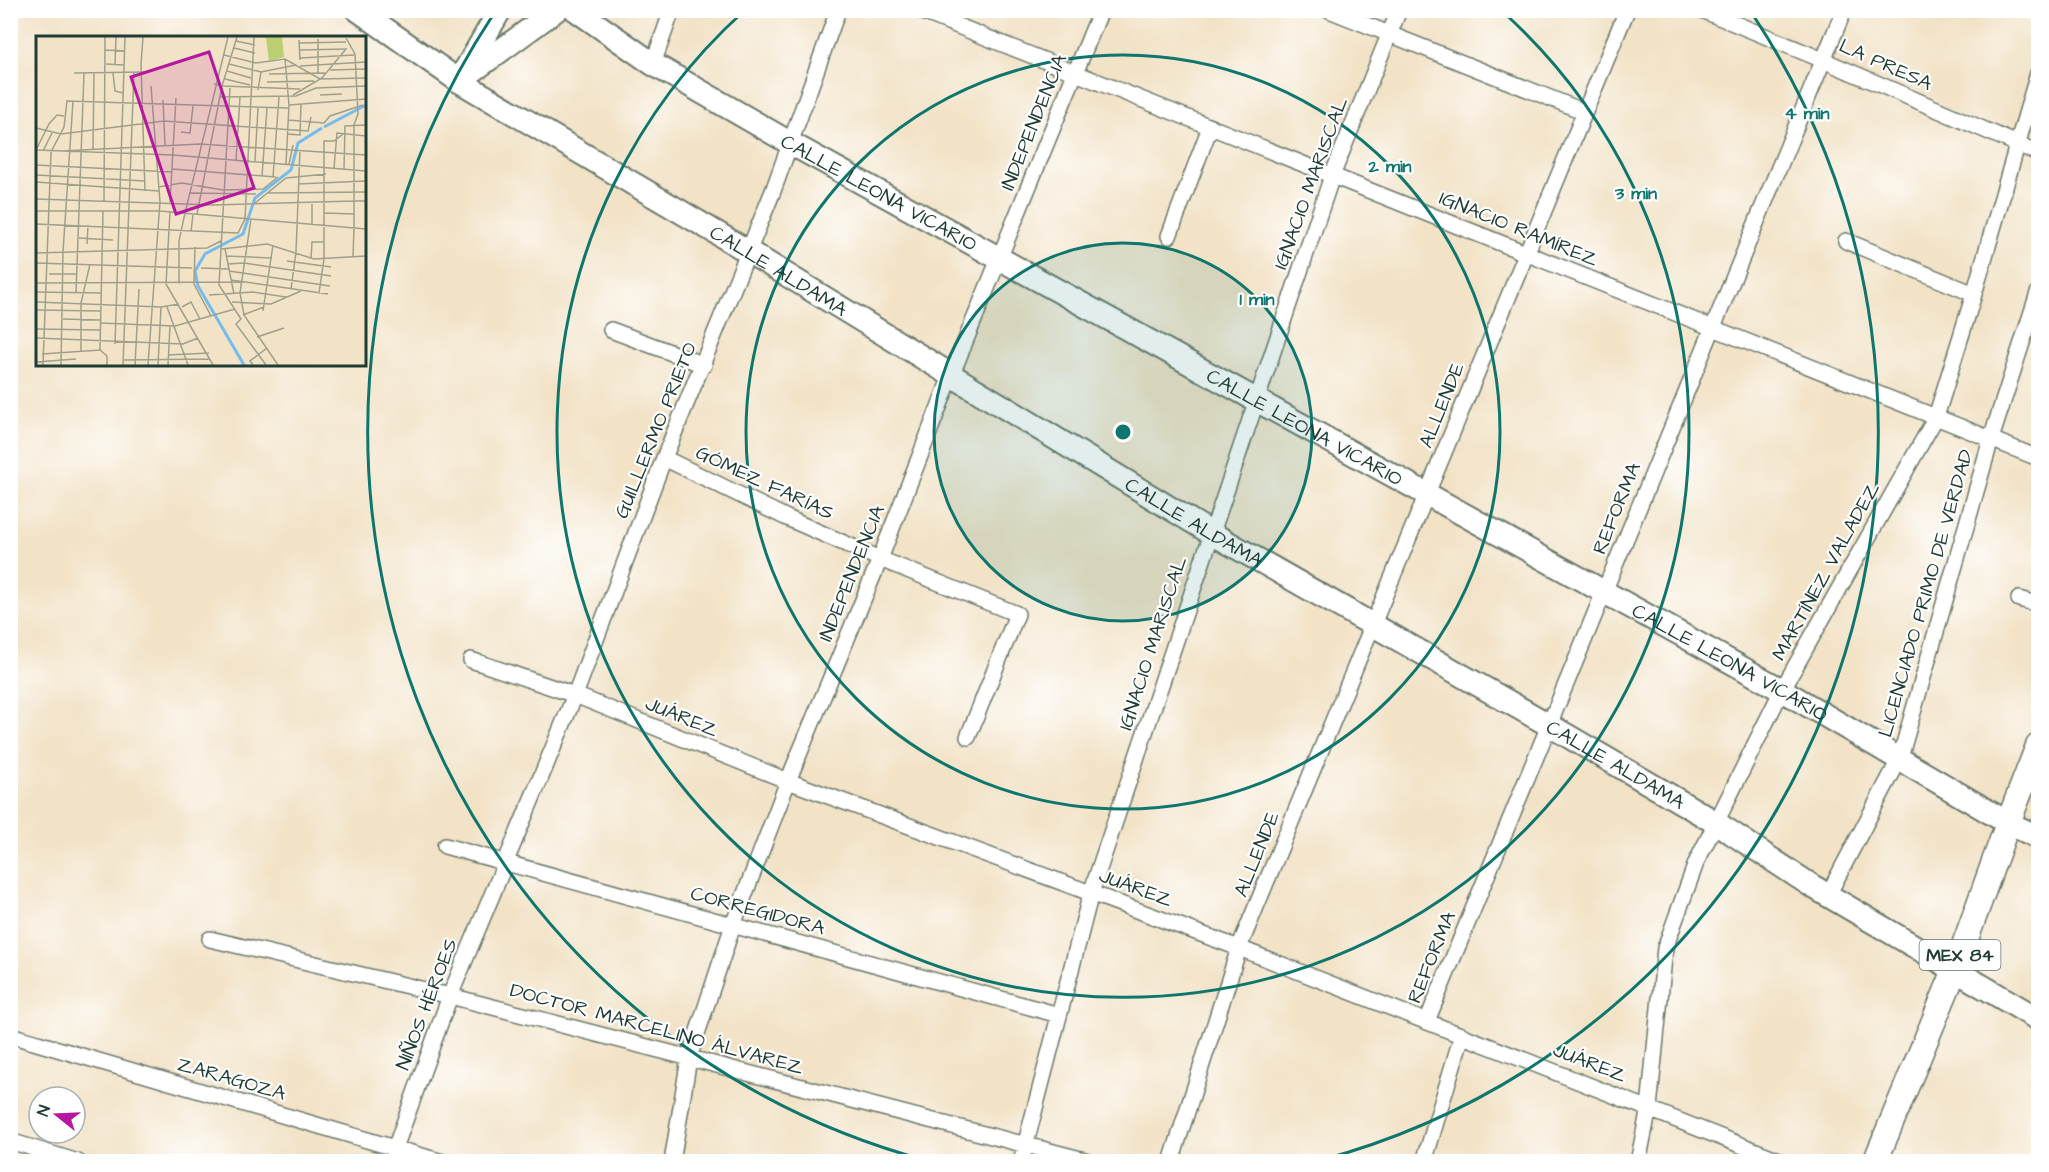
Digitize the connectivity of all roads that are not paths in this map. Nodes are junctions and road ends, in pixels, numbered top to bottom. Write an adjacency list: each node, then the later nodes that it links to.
1 (358, 10): 19 (main road, CALLE ALDAMA)
2 (500, 10): 19 (main road)
3 (556, 10): 19 (main road)
4 (576, 10): 16 (main road, CALLE LEONA VICARIO)
5 (672, 10): 16 (street)
6 (838, 10): 22 (street, GUILLERMO PRIETO)
7 (918, 10): 17 (street, IGNACIO RAMÍREZ)
8 (1101, 10): 17 (street, INDEPENDENCIA)
9 (1329, 10): 14 (street)
10 (1399, 10): 14 (street, IGNACIO MARISCAL)
11 (1627, 10): 20 (street, ALLENDE)
12 (1702, 10): 15 (street, LA PRESA)
13 (1844, 10): 15 (street, REFORMA)
14 (1390, 34): 20 (street); 25 (street, IGNACIO MARISCAL)
15 (1823, 60): 23 (street, LA PRESA); 33 (street, REFORMA)
16 (653, 64): 22 (main road, CALLE LEONA VICARIO)
17 (1076, 73): 21 (street, IGNACIO RAMÍREZ); 30 (street, INDEPENDENCIA)
18 (2038, 73): 23 (street, MARTÍNEZ VALADEZ)
19 (459, 81): 28 (main road, CALLE ALDAMA)
20 (1585, 112): 29 (street, ALLENDE)
21 (1210, 127): 25 (street, IGNACIO RAMÍREZ); 26 (street)
22 (790, 143): 28 (street, GUILLERMO PRIETO); 30 (main road, CALLE LEONA VICARIO)
23 (2018, 145): 24 (street, LA PRESA); 32 (street, MARTÍNEZ VALADEZ)
24 (2038, 153)
25 (1332, 176): 29 (street, IGNACIO RAMÍREZ); 37 (street, IGNACIO MARISCAL)
26 (1169, 236)
27 (1845, 241): 32 (street)
28 (749, 252): 35 (street, GUILLERMO PRIETO); 36 (main road, CALLE ALDAMA)
29 (1527, 254): 33 (street, IGNACIO RAMÍREZ); 42 (street, ALLENDE)
30 (999, 260): 36 (street, INDEPENDENCIA); 37 (main road, CALLE LEONA VICARIO)
31 (2038, 293): 39 (street, LICENCIADO PRIMO DE VERDAD)
32 (1974, 294): 38 (street, MARTÍNEZ VALADEZ)
33 (1713, 328): 38 (street, IGNACIO RAMÍREZ); 45 (street, REFORMA)
34 (611, 330): 35 (street)
35 (704, 365): 40 (street, GUILLERMO PRIETO)
36 (951, 376): 43 (main road, CALLE ALDAMA); 44 (street, INDEPENDENCIA)
37 (1257, 400): 42 (main road, CALLE LEONA VICARIO); 43 (street, IGNACIO MARISCAL)
38 (1936, 417): 39 (street, IGNACIO RAMÍREZ); 50 (street, MARTÍNEZ VALADEZ)
39 (1990, 439): 41 (street, IGNACIO RAMÍREZ); 55 (street, LICENCIADO PRIMO DE VERDAD)
40 (664, 458): 44 (street, GÓMEZ FARÍAS); 51 (street, GUILLERMO PRIETO)
41 (2038, 458)
42 (1427, 494): 45 (main road, CALLE LEONA VICARIO); 48 (street, ALLENDE)
43 (1211, 533): 48 (main road, CALLE ALDAMA); 62 (street, IGNACIO MARISCAL)
44 (880, 559): 53 (street, GÓMEZ FARÍAS); 56 (street, INDEPENDENCIA)
45 (1604, 592): 50 (main road, CALLE LEONA VICARIO); 52 (street, REFORMA)
46 (2019, 599): 47 (street)
47 (2038, 604)
48 (1372, 626): 52 (main road, CALLE ALDAMA); 66 (street, ALLENDE)
49 (471, 660): 51 (street, JUÁREZ)
50 (1782, 690): 55 (main road, CALLE LEONA VICARIO); 57 (street, MARTÍNEZ VALADEZ)
51 (575, 695): 56 (street, JUÁREZ); 61 (street, GUILLERMO PRIETO)
52 (1549, 725): 57 (main road, CALLE ALDAMA); 71 (street, REFORMA)
53 (968, 737)
54 (2038, 746): 58 (main road, MEX 84)
55 (1900, 758): 58 (main road, CALLE LEONA VICARIO); 63 (street, LICENCIADO PRIMO DE VERDAD)
56 (788, 781): 62 (street, JUÁREZ); 64 (street, INDEPENDENCIA)
57 (1715, 822): 63 (main road, CALLE ALDAMA); 75 (street, MARTÍNEZ VALADEZ)
58 (2008, 823): 59 (main road, CALLE LEONA VICARIO); 67 (main road, MEX 84)
59 (2038, 837)
60 (446, 846): 61 (street, CORREGIDORA)
61 (505, 863): 64 (street, CORREGIDORA); 68 (street, NIÑOS HÉROES)
62 (1091, 893): 66 (street, JUÁREZ); 69 (street, IGNACIO MARISCAL)
63 (1828, 895): 67 (main road, CALLE ALDAMA)
64 (733, 925): 69 (street, CORREGIDORA); 74 (street, INDEPENDENCIA)
65 (210, 939): 68 (street, DOCTOR MARCELINO ÁLVAREZ)
66 (1239, 948): 71 (street, JUÁREZ); 84 (street, ALLENDE)
67 (1955, 970): 70 (main road, CALLE ALDAMA); 88 (main road, MEX 84)
68 (450, 996): 74 (street, DOCTOR MARCELINO ÁLVAREZ); 78 (street, NIÑOS HÉROES)
69 (1059, 1015): 77 (street, IGNACIO MARISCAL)
70 (2038, 1019)
71 (1427, 1022): 73 (street, JUÁREZ)
72 (10, 1035): 78 (street, ZARAGOZA)
73 (1462, 1035): 75 (street, JUÁREZ); 85 (street)
74 (689, 1058): 77 (street, DOCTOR MARCELINO ÁLVAREZ); 81 (street, INDEPENDENCIA)
75 (1649, 1108): 86 (street, MARTÍNEZ VALADEZ); 87 (street, JUÁREZ)
76 (10, 1141): 79 (street)
77 (1026, 1144): 82 (street, IGNACIO MARISCAL); 83 (street, DOCTOR MARCELINO ÁLVAREZ)
78 (393, 1155): 80 (street, ZARAGOZA)
79 (78, 1161)
80 (442, 1161)
81 (672, 1161)
82 (1021, 1161)
83 (1092, 1161)
84 (1171, 1161)
85 (1424, 1161)
86 (1638, 1161)
87 (1784, 1161)
88 (1875, 1161)

